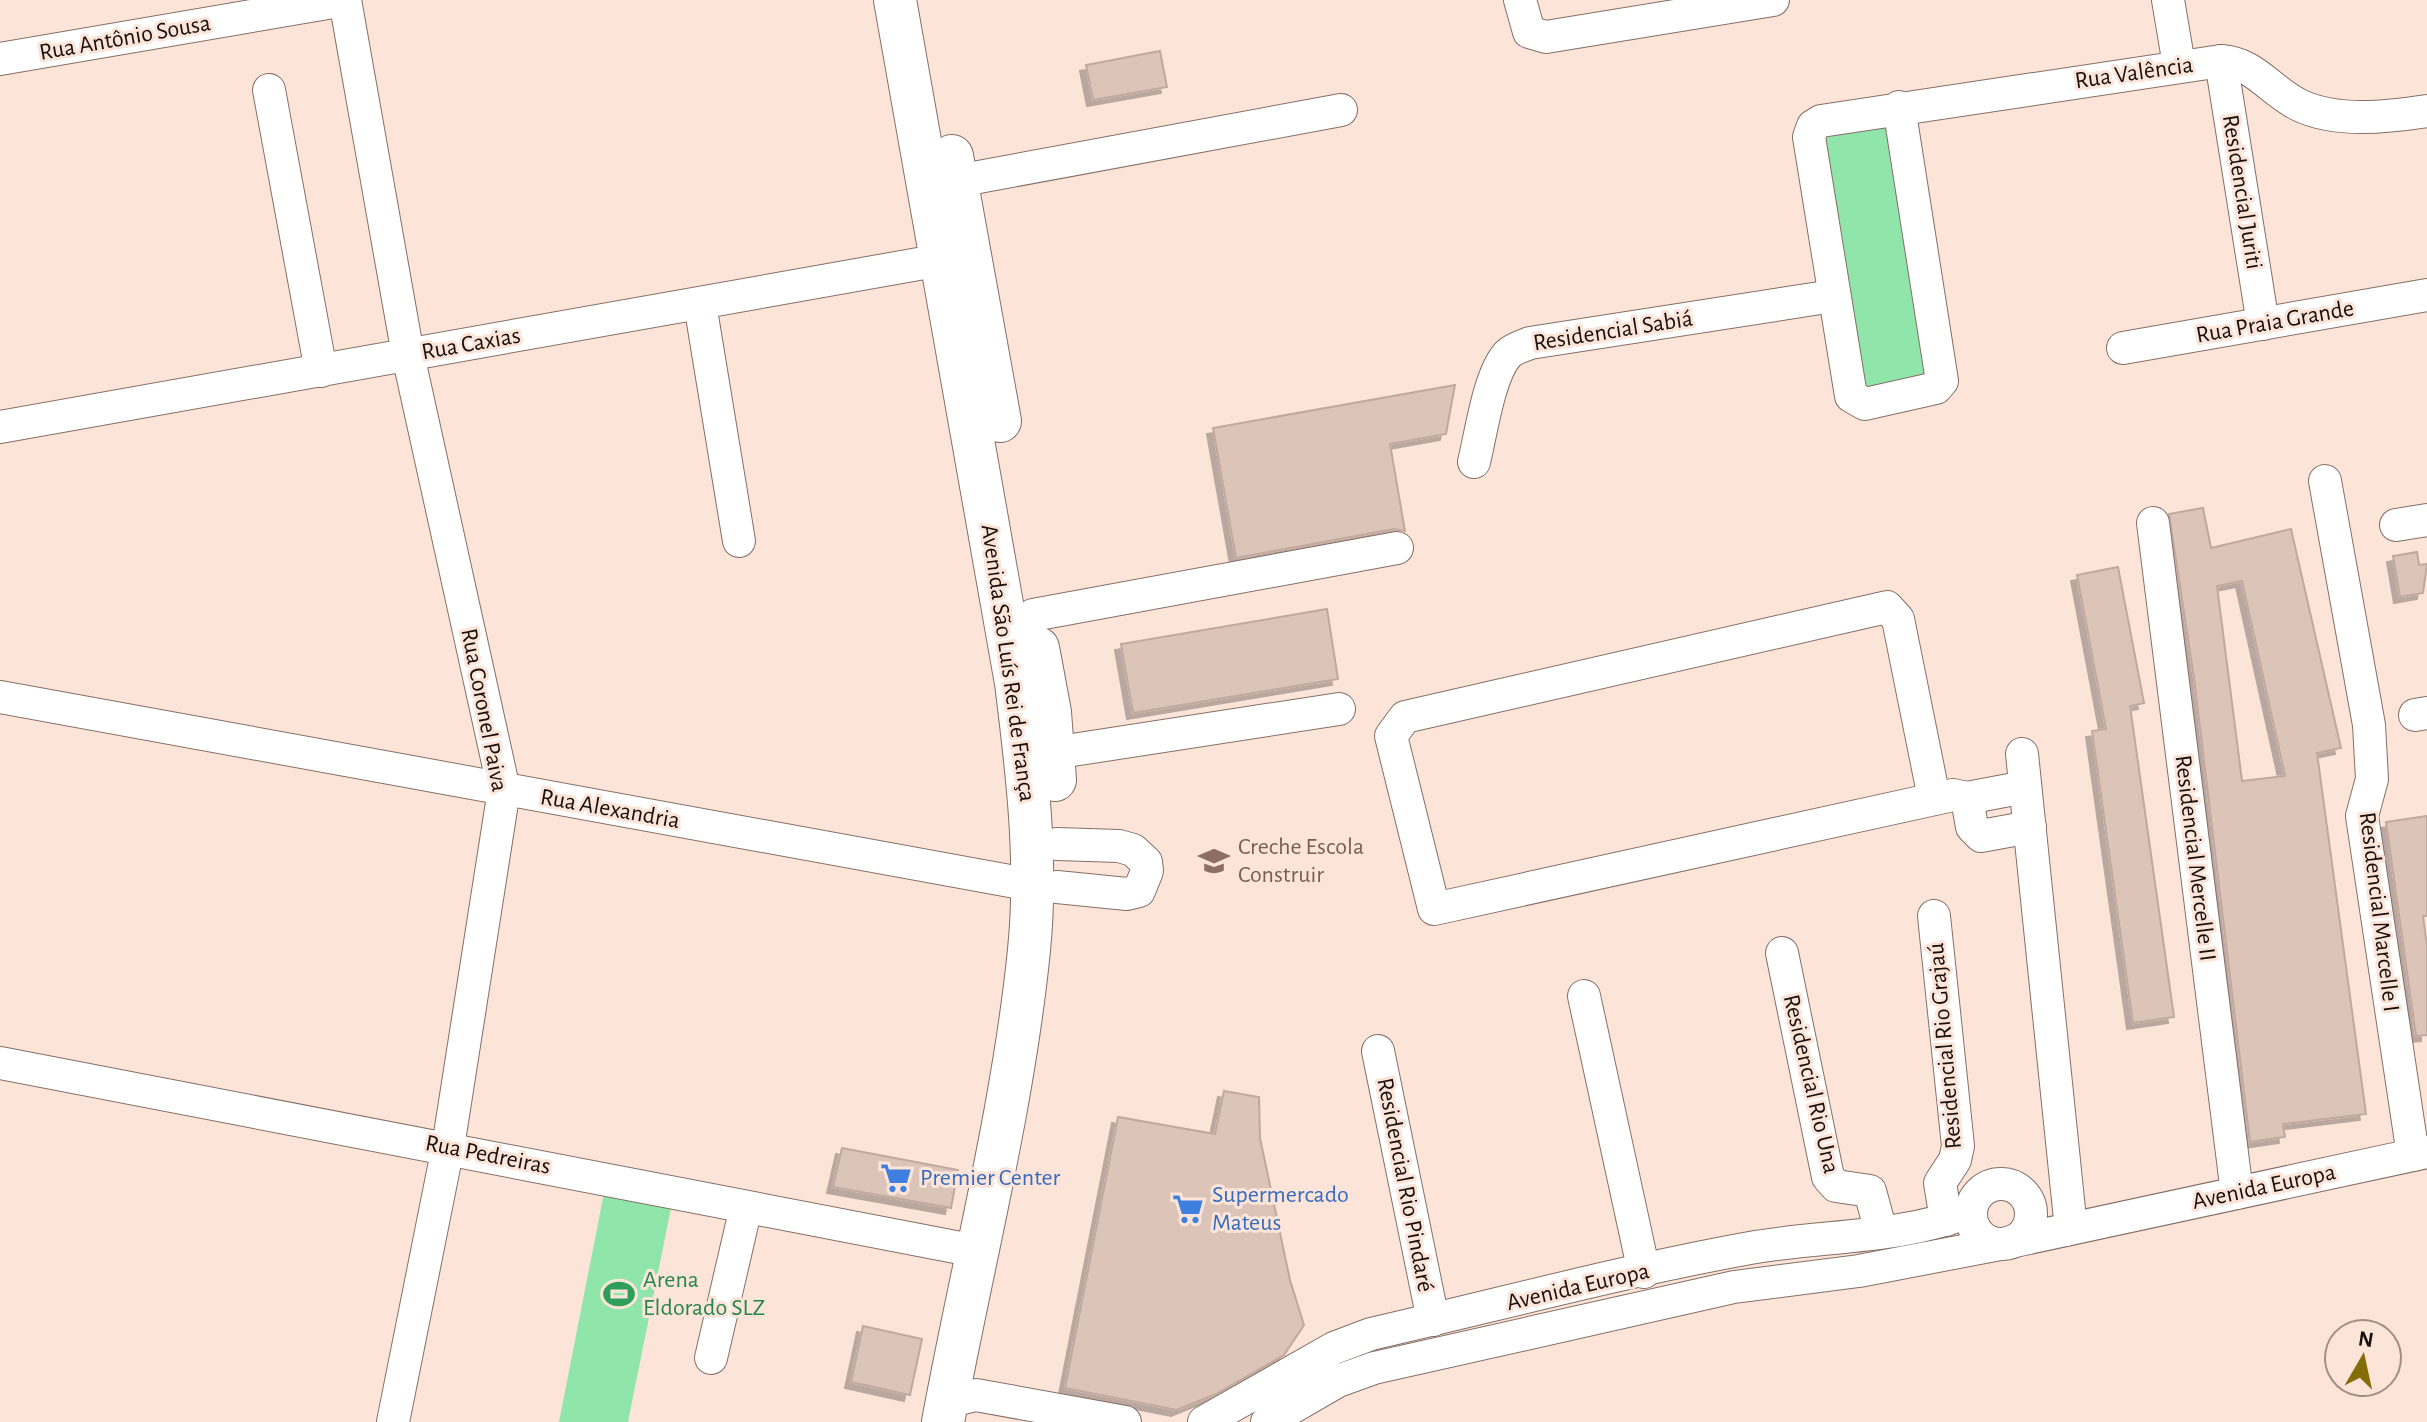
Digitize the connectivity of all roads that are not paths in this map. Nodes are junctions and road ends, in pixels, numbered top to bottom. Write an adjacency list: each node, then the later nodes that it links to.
1 (345, 0): 7 (street, Rua Antônio Sousa); 21 (street, Rua Coronel Paiva)
2 (895, 0): 15 (main road, Avenida São Luís Rei de França)
3 (923, 0): 14 (main road, Avenida São Luís Rei de França)
4 (1520, 0): 5 (street)
5 (1773, 0)
6 (2168, 0): 9 (street)
7 (0, 59)
8 (2221, 61): 9 (street, Rua Valência); 13 (street, Rua Valência); 19 (street, Residencial Juriti)
9 (2179, 65): 11 (street, Rua Valência)
10 (269, 90): 22 (street)
11 (1899, 107): 17 (street, Rua Valência); 17 (street)
12 (1341, 110): 14 (street)
13 (2427, 111)
14 (957, 181): 29 (main road, Avenida São Luís Rei de França)
15 (941, 260): 18 (street, Rua Caxias); 40 (main road, Avenida São Luís Rei de França)
16 (2427, 295): 19 (street, Rua Praia Grande)
17 (1833, 296): 24 (street, Residencial Sabiá)
18 (701, 313): 21 (street, Rua Caxias); 27 (street)
19 (2263, 324): 20 (street, Rua Praia Grande)
20 (2123, 348)
21 (408, 355): 22 (street, Rua Caxias); 35 (street, Rua Coronel Paiva)
22 (321, 371): 23 (street, Rua Caxias)
23 (0, 427)
24 (1474, 462)
25 (2325, 481): 47 (street, Residencial Marcelle I)
26 (2153, 523): 49 (street, Residencial Mercelle II)
27 (739, 541)
28 (1397, 548): 29 (street)
29 (1033, 615): 32 (main road, Avenida São Luís Rei de França)
30 (0, 697): 35 (street, Rua Alexandria)
31 (1339, 709): 32 (street)
32 (1053, 753): 39 (main road, Avenida São Luís Rei de França)
33 (2022, 754): 34 (street)
34 (2025, 787): 37 (street); 38 (street)
35 (504, 790): 40 (street, Rua Alexandria); 46 (street, Rua Coronel Paiva)
36 (1934, 798): 36 (street); 37 (street)
37 (1967, 798): 38 (street)
38 (2030, 827): 48 (street)
39 (1057, 844): 40 (main road, Avenida São Luís Rei de França); 40 (street, Rua Alexandria)
40 (1045, 886): 56 (main road, Avenida São Luís Rei de França); 60 (main road, Avenida São Luís Rei de França)
41 (1934, 916): 51 (street, Residencial Rio Grajaú)
42 (1782, 953): 54 (street, Residencial Rio Una)
43 (1584, 996): 57 (street)
44 (1378, 1051): 58 (street, Residencial Rio Pindaré)
45 (0, 1063): 46 (street, Rua Pedreiras)
46 (448, 1147): 52 (street, Rua Pedreiras); 62 (street, Rua Coronel Paiva)
47 (2420, 1153): 49 (street, Avenida Europa)
48 (2063, 1169): 50 (street); 53 (street)
49 (2237, 1193): 53 (street, Avenida Europa)
50 (2024, 1200): 51 (street, Avenida Europa); 53 (street, Avenida Europa); 55 (street)
51 (1959, 1216): 54 (street, Avenida Europa); 55 (street)
52 (743, 1217): 56 (street, Rua Pedreiras); 59 (street)
53 (2079, 1224): 55 (street, Avenida Europa)
54 (1881, 1232): 57 (street, Avenida Europa)
55 (2005, 1243): 65 (street, Avenida Europa)
56 (976, 1251): 60 (main road, Avenida São Luís Rei de França)
57 (1644, 1272): 58 (street, Avenida Europa)
58 (1433, 1320): 61 (street, Avenida Europa)
59 (711, 1358)
60 (959, 1410): 63 (street)
61 (1250, 1411): 64 (street, Avenida Europa)
62 (393, 1422)
63 (1125, 1422)
64 (1204, 1422)
65 (1267, 1422)

